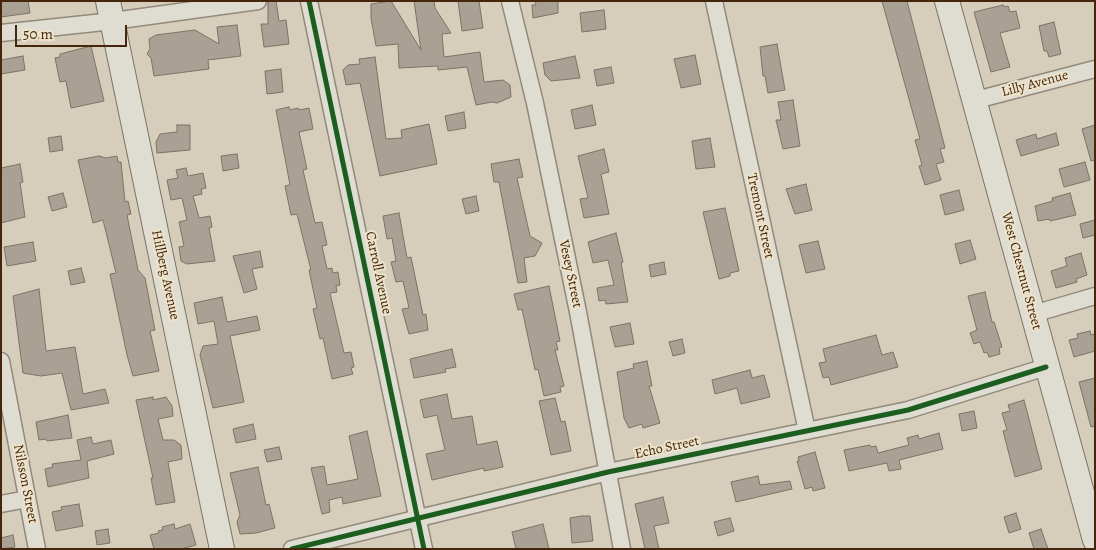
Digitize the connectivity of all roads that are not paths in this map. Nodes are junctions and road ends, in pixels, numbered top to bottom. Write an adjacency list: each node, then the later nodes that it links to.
1 (258, 1): 6 (street)
2 (309, 1): 18 (street, Carroll Avenue)
3 (510, 1): 15 (street, Vesey Street)
4 (714, 1): 14 (street, Tremont Street)
5 (947, 1): 9 (main road, West Chestnut Street)
6 (110, 11): 7 (street); 21 (main road, Hillberg Avenue)
7 (1, 33)
8 (1095, 69): 9 (street, Lilly Avenue)
9 (976, 100): 11 (main road, West Chestnut Street)
10 (1095, 296): 11 (street)
11 (1033, 314): 13 (main road, West Chestnut Street)
12 (1, 361): 16 (street, Nilsson Street)
13 (1046, 367): 14 (street, Echo Street); 19 (main road, West Chestnut Street)
14 (807, 431): 15 (street, Echo Street)
15 (608, 472): 18 (street, Echo Street); 24 (street, Vesey Street)
16 (27, 499): 17 (street); 20 (street, Nilsson Street)
17 (1, 504)
18 (417, 518): 22 (street, Echo Street); 23 (street, Carroll Avenue)
19 (1095, 540)
20 (37, 549)
21 (222, 549)
22 (292, 549)
23 (424, 549)
24 (622, 549)

